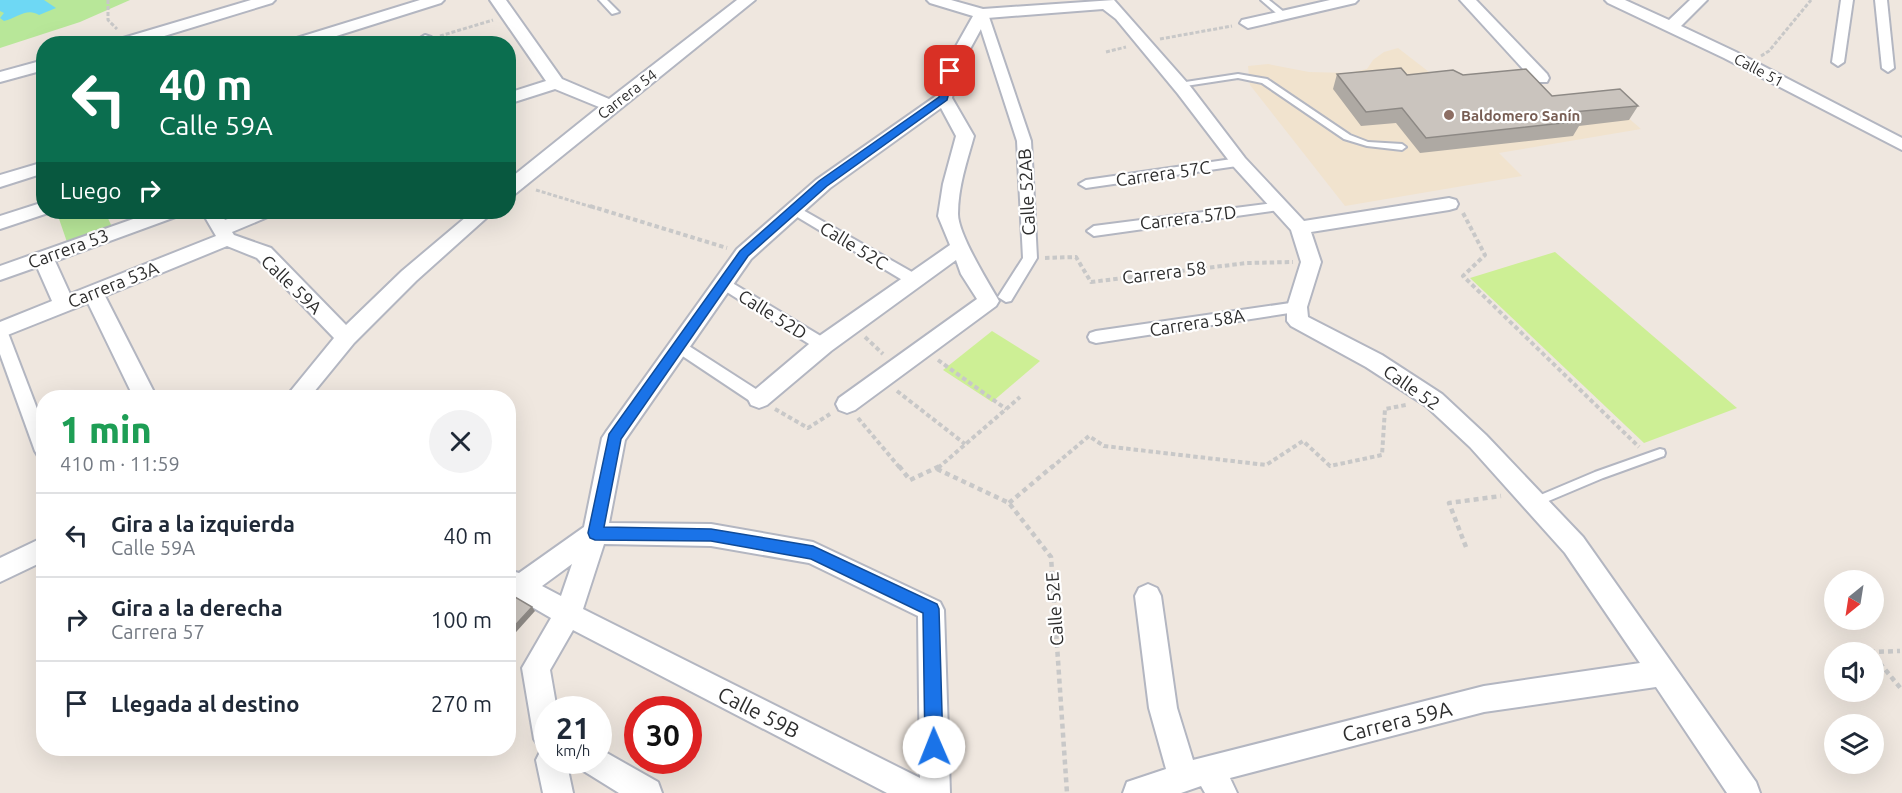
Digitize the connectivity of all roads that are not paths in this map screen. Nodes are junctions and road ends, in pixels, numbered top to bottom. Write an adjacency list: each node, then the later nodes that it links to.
1 (267, 0): 17 (street)
2 (436, 0): 23 (street)
3 (498, 0): 29 (street)
4 (603, 0): 16 (lane)
5 (747, 0): 33 (street, Carrera 54)
6 (935, 0): 18 (street)
7 (1264, 0): 19 (lane)
8 (1350, 0): 19 (street)
9 (1468, 0): 28 (street)
10 (1613, 0): 21 (street, Calle 51)
11 (1699, 0): 21 (street)
12 (1847, 0): 24 (street)
13 (1881, 0): 26 (street)
14 (1107, 2): 18 (street); 30 (street)
15 (206, 4): 17 (street)
16 (615, 12)
17 (220, 13): 22 (street)
18 (982, 14): 32 (street); 59 (street, Calle 52AB)
19 (1285, 16): 20 (street)
20 (1248, 23)
21 (1671, 27): 34 (street, Calle 51)
22 (143, 36)
23 (319, 36)
24 (1838, 62)
25 (36, 67): 27 (street)
26 (1888, 68)
27 (0, 77)
28 (1541, 78)
29 (556, 83): 31 (street); 33 (street)
30 (1179, 85): 35 (lane); 36 (street)
31 (516, 96)
32 (944, 98): 43 (street); 53 (street)
33 (611, 106): 39 (street, Carrera 54)
34 (1902, 145)
35 (1402, 147)
36 (1239, 162): 40 (street, Carrera 57C); 42 (street)
37 (36, 170): 38 (street)
38 (0, 181)
39 (516, 184)
40 (1086, 184)
41 (1449, 204): 50 (street)
42 (1281, 206): 50 (street); 51 (street, Carrera 57D)
43 (794, 209): 56 (street, Calle 52C); 57 (street)
44 (36, 211): 49 (street)
45 (151, 219): 54 (street, Carrera 53)
46 (215, 219): 52 (street)
47 (251, 219): 52 (street)
48 (475, 219): 64 (street)
49 (0, 223)
50 (1300, 228): 61 (street)
51 (1094, 231)
52 (224, 234): 58 (street, Carrera 53A); 64 (street, Calle 59A)
53 (961, 248): 56 (street); 59 (street)
54 (43, 257): 55 (street, Carrera 53); 60 (street)
55 (0, 273)
56 (914, 280): 66 (street)
57 (724, 283): 65 (street); 66 (street, Calle 52D)
58 (93, 292): 60 (street, Carrera 53A); 67 (street)
59 (997, 299): 70 (street)
60 (64, 304): 62 (street, Carrera 53A)
61 (1297, 307): 63 (street, Carrera 58A); 73 (street, Calle 52)
62 (0, 332): 71 (street)
63 (1096, 337)
64 (346, 338): 68 (street)
65 (678, 345): 69 (street); 74 (street)
66 (823, 345): 69 (street)
67 (142, 390)
68 (303, 390)
69 (759, 399)
70 (847, 404)
71 (36, 429)
72 (1654, 455): 73 (lane)
73 (1530, 498): 81 (street, Calle 52)
74 (595, 533): 77 (street); 80 (street); 89 (street)
75 (36, 552): 76 (street)
76 (0, 571)
77 (516, 583)
78 (516, 585): 80 (street, Calle 59B)
79 (1148, 596): 85 (street)
80 (568, 614): 82 (street); 88 (street, Calle 59B)
81 (1662, 673): 85 (street, Carrera 59A); 91 (street, Calle 52)
82 (541, 696)
83 (612, 772): 87 (street)
84 (554, 774): 86 (street)
85 (1205, 780): 90 (street, Carrera 59A)
86 (558, 793)
87 (647, 793)
88 (918, 793)
89 (935, 793)
90 (1138, 793)
91 (1745, 793)

